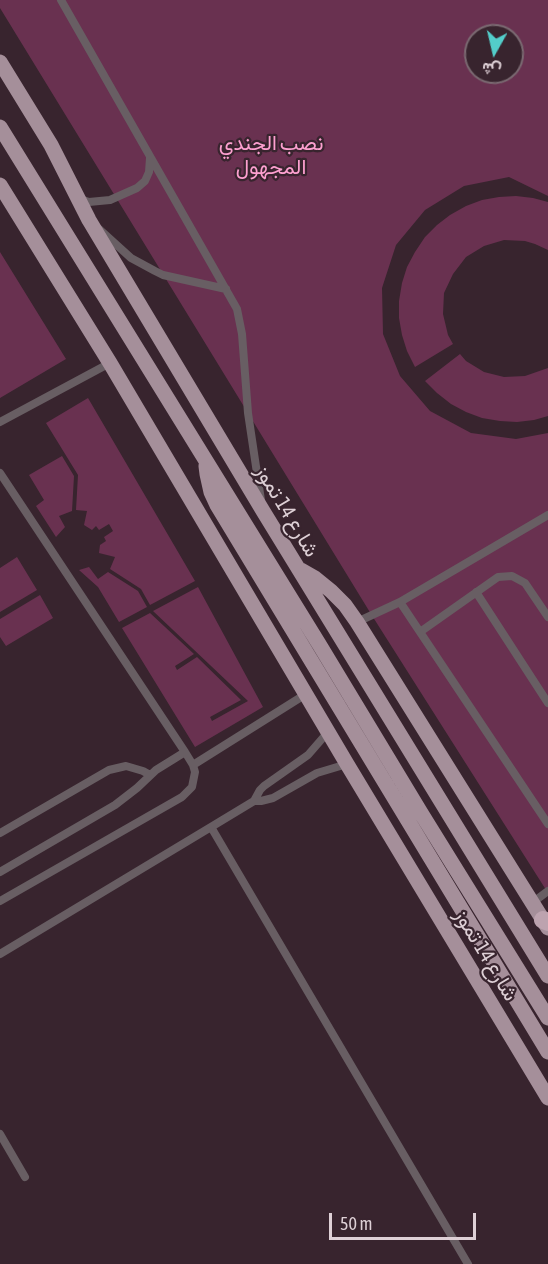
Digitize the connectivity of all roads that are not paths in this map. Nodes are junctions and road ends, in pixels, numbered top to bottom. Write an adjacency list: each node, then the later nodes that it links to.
1 (61, 0): 4 (lane)
2 (0, 62): 6 (main road, شارع 14 تموز)
3 (0, 127): 11 (main road, شارع 14 تموز)
4 (149, 154): 6 (lane); 8 (lane)
5 (0, 185): 9 (main road, شارع 14 تموز)
6 (78, 199): 7 (main road, شارع 14 تموز)
7 (89, 220): 8 (lane); 13 (main road, شارع 14 تموز)
8 (226, 289): 13 (lane)
9 (110, 363): 10 (lane); 21 (main road, شارع 14 تموز)
10 (0, 422)
11 (206, 460): 39 (main road, شارع 14 تموز); 40 (main road)
12 (0, 473): 24 (lane)
13 (263, 512): 15 (main road, شارع 14 تموز)
14 (548, 515): 17 (lane)
15 (297, 568): 19 (main road); 38 (main road, شارع 14 تموز)
16 (476, 592): 18 (lane); 20 (lane); 22 (lane)
17 (400, 602): 19 (lane); 20 (lane)
18 (548, 617)
19 (357, 622): 35 (main road)
20 (420, 632): 29 (lane)
21 (306, 694): 23 (main road, شارع 14 تموز); 26 (lane)
22 (548, 703)
23 (328, 732): 25 (main road, شارع 14 تموز); 28 (lane)
24 (185, 752): 26 (lane); 27 (lane)
25 (347, 764): 28 (lane); 41 (main road, شارع 14 تموز)
26 (193, 765): 34 (lane)
27 (150, 775): 31 (lane); 32 (lane)
28 (254, 801): 30 (lane)
29 (548, 824)
30 (211, 827): 37 (lane); 44 (lane)
31 (0, 833)
32 (0, 872)
33 (548, 891): 35 (lane)
34 (0, 901)
35 (532, 903): 36 (main road)
36 (546, 923)
37 (0, 954)
38 (548, 976)
39 (548, 1018)
40 (548, 1052)
41 (548, 1098)
42 (0, 1134): 43 (lane)
43 (25, 1177)
44 (468, 1264)

